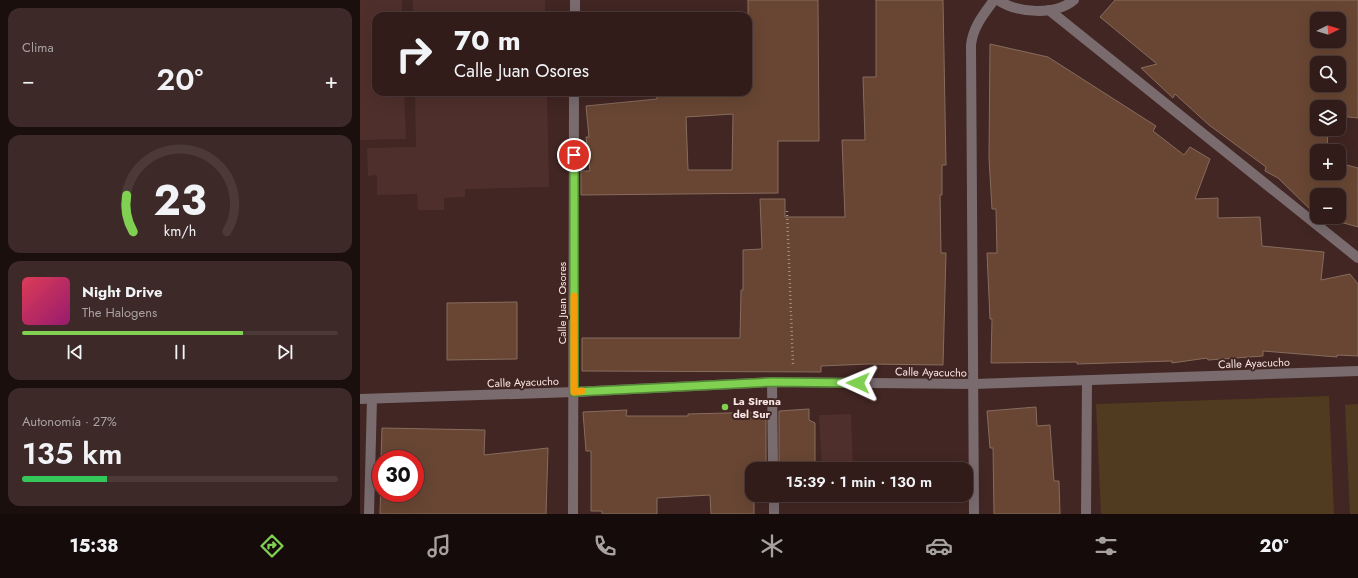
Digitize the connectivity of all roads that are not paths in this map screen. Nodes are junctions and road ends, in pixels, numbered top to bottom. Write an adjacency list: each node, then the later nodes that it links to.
1 (575, 0): 6 (street)
2 (994, 0): 12 (street)
3 (998, 0): 5 (street)
4 (1074, 0): 5 (street)
5 (1049, 10): 8 (street)
6 (574, 12)
7 (574, 96): 13 (street, Calle Juan Osores)
8 (1358, 258)
9 (1358, 371): 10 (street, Calle Ayacucho)
10 (1087, 381): 12 (street, Calle Ayacucho); 22 (street)
11 (772, 382): 12 (street, Calle Ayacucho); 13 (street, Calle Ayacucho); 16 (street)
12 (974, 384): 21 (street)
13 (574, 392): 15 (street, Calle Ayacucho); 19 (street, Calle Juan Osores)
14 (360, 399): 15 (street, Calle Ayacucho)
15 (372, 399): 18 (street)
16 (774, 462)
17 (774, 502): 20 (street)
18 (369, 514)
19 (573, 514)
20 (774, 514)
21 (974, 514)
22 (1086, 514)

